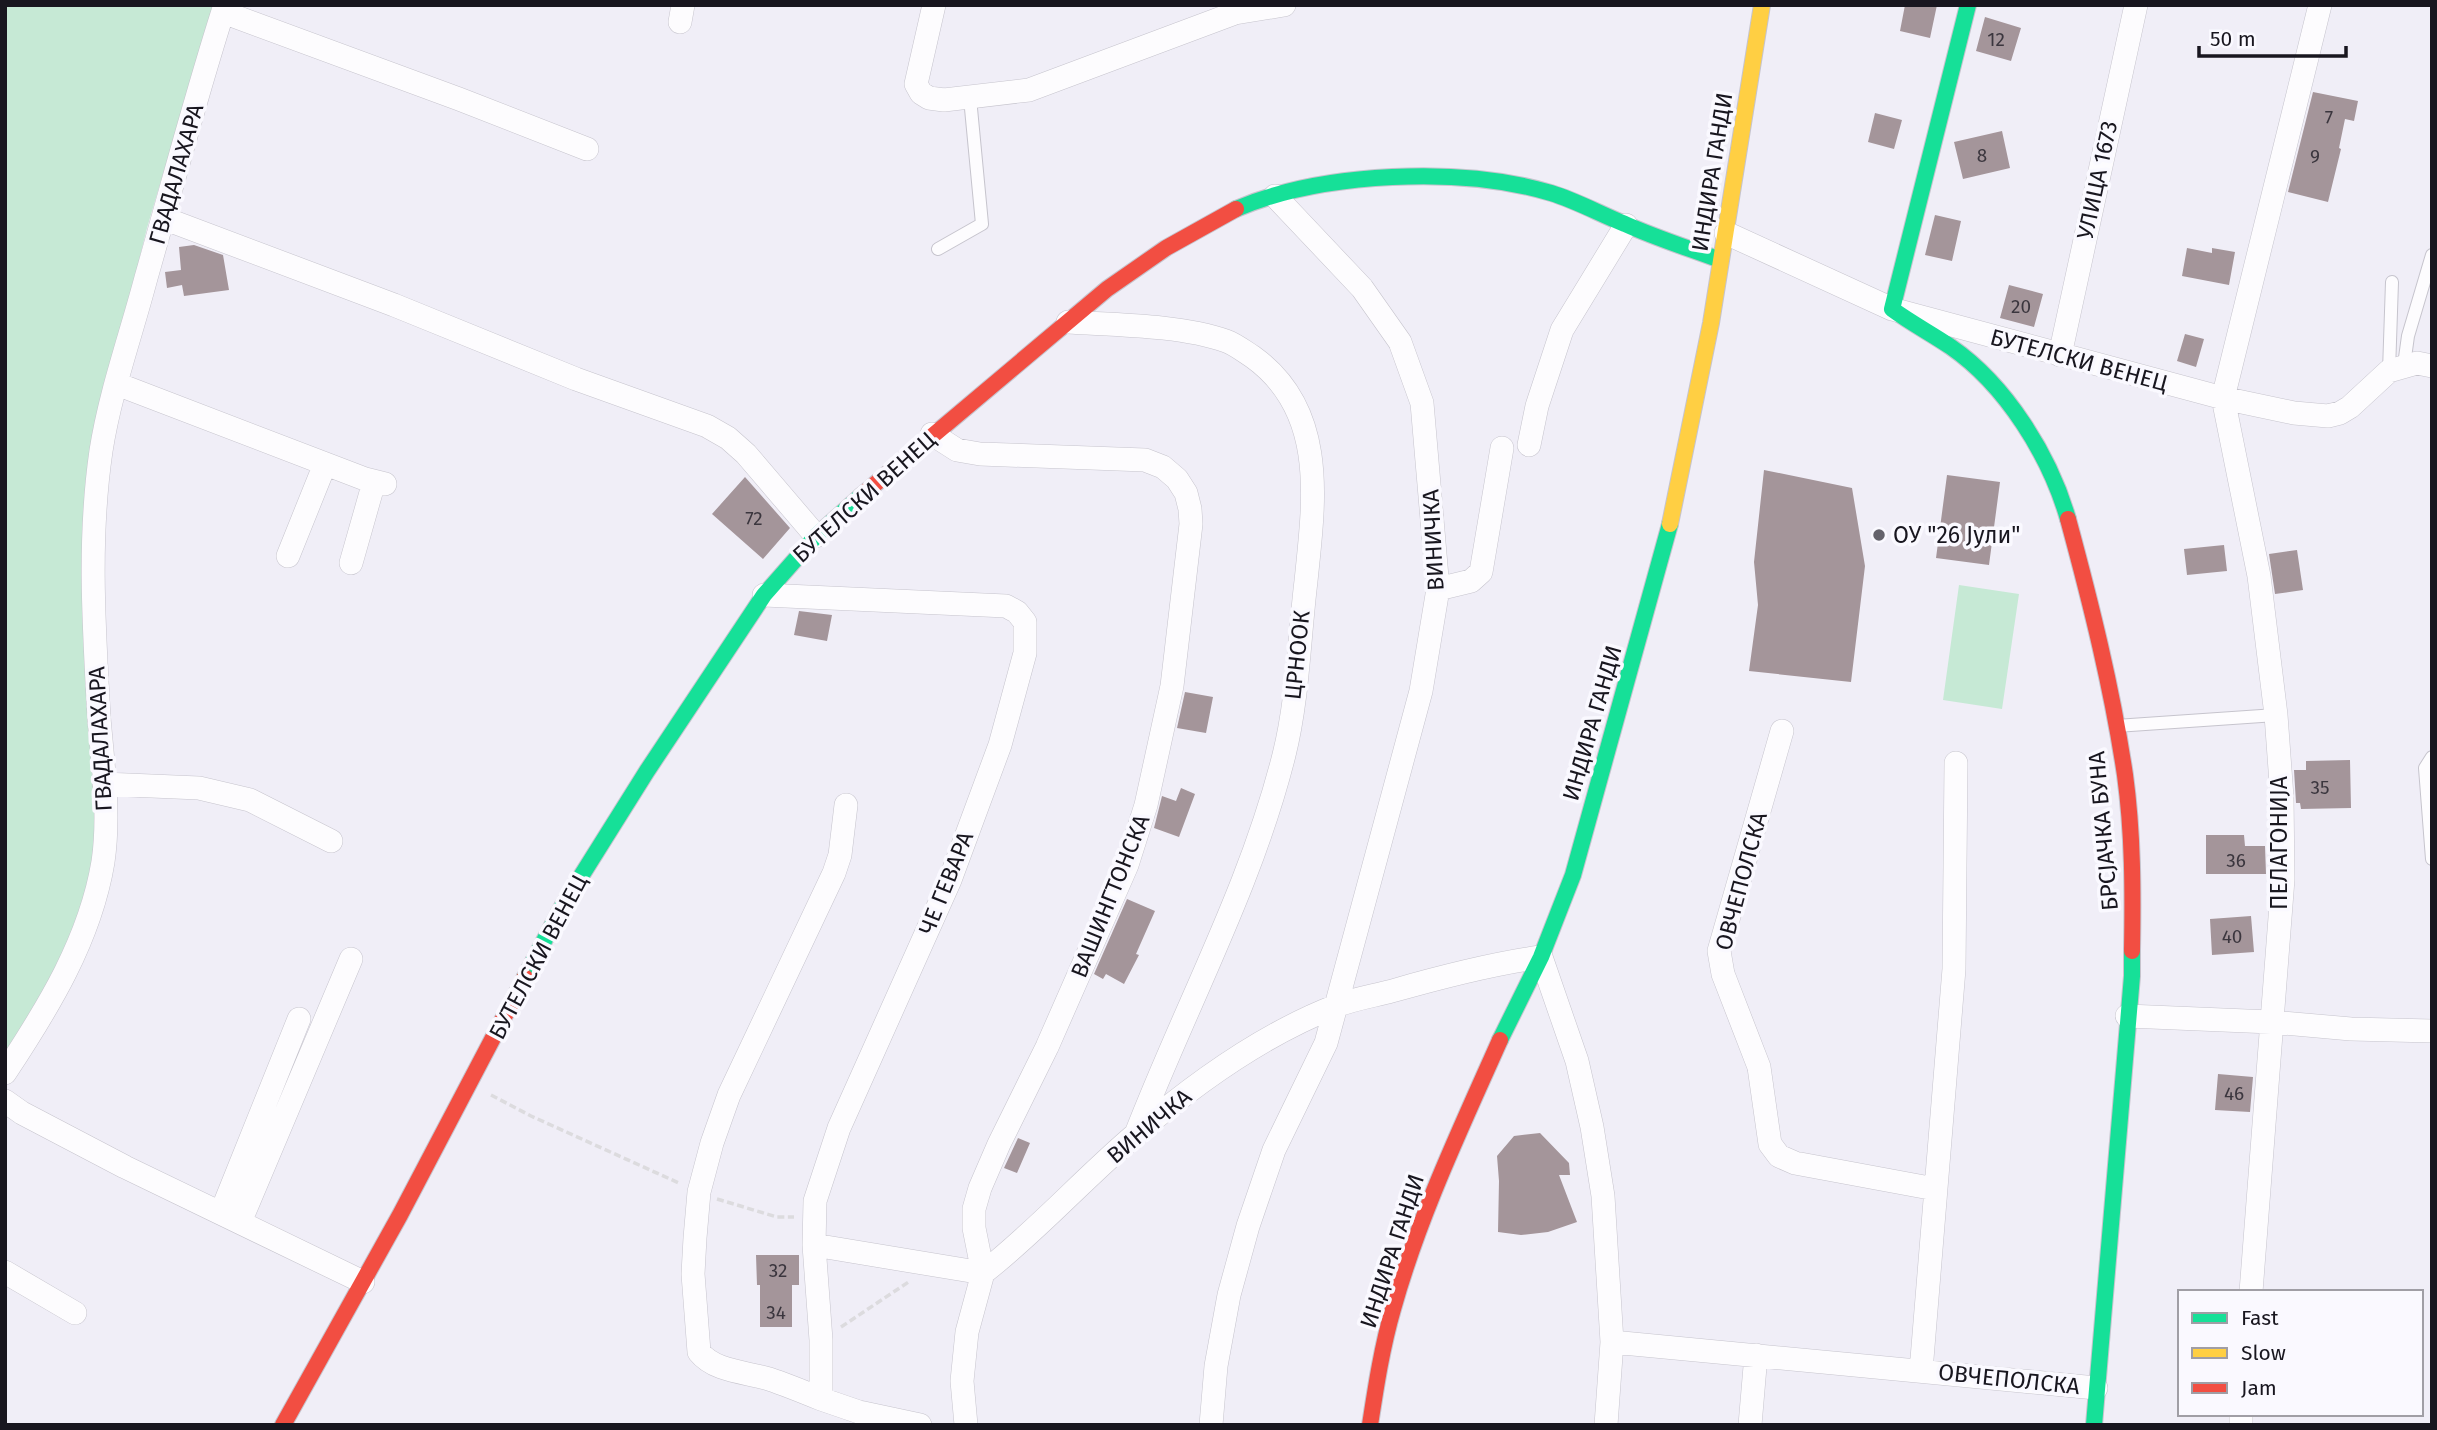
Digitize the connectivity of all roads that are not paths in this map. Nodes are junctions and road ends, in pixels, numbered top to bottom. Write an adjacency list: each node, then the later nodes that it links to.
1 (933, 5): 10 (street)
2 (1209, 5): 9 (street)
3 (1284, 5): 9 (street)
4 (1762, 5): 15 (street, ИНДИРА ГАНДИ)
5 (1968, 5): 20 (street)
6 (2136, 5): 22 (street, УЛИЦА 1673)
7 (2320, 5): 26 (street)
8 (224, 8): 11 (street); 13 (street, ГВАДАЛАХАРА)
9 (1235, 13): 10 (street)
10 (970, 98): 16 (lane)
11 (587, 149)
12 (1275, 196): 14 (street, БУТЕЛСКИ ВЕНЕЦ); 21 (street, БУТЕЛСКИ ВЕНЕЦ); 34 (street, ВИНИЧКА)
13 (163, 218): 25 (street, ГВАДАЛАХАРА); 31 (street)
14 (1626, 225): 18 (street, БУТЕЛСКИ ВЕНЕЦ); 28 (street)
15 (1726, 233): 18 (street, ИНДИРА ГАНДИ); 20 (street, БУТЕЛСКИ ВЕНЕЦ)
16 (938, 248)
17 (2432, 255): 24 (lane)
18 (1720, 260): 45 (street, ИНДИРА ГАНДИ)
19 (2392, 282): 24 (lane)
20 (1892, 309): 22 (street, БУТЕЛСКИ ВЕНЕЦ); 37 (street, БРСЈАЧКА БУНА)
21 (1068, 322): 27 (street, БУТЕЛСКИ ВЕНЕЦ); 54 (street, ЦРНООК)
22 (2060, 355): 26 (street, БУТЕЛСКИ ВЕНЕЦ)
23 (2432, 366): 24 (street)
24 (2397, 368): 26 (street, БУТЕЛСКИ ВЕНЕЦ)
25 (117, 384): 30 (street); 41 (street, ГВАДАЛАХАРА)
26 (2223, 398): 36 (street, ПЕЛАГОНИЈА)
27 (932, 434): 31 (street, БУТЕЛСКИ ВЕНЕЦ); 57 (street, ВАШИНГТОНСКА)
28 (1529, 445)
29 (1502, 448): 34 (street)
30 (325, 464): 32 (street); 33 (street)
31 (816, 536): 35 (street, БУТЕЛСКИ ВЕНЕЦ)
32 (288, 556)
33 (351, 563)
34 (1438, 589): 47 (street, ВИНИЧКА)
35 (764, 595): 58 (street, ЧЕ ГЕВАРА); 62 (street, БУТЕЛСКИ ВЕНЕЦ)
36 (2276, 715): 37 (lane); 50 (street, ПЕЛАГОНИЈА)
37 (2116, 726): 48 (street, БРСЈАЧКА БУНА)
38 (1782, 731): 55 (street, ОВЧЕПОЛСКА)
39 (2432, 757): 44 (lane)
40 (1956, 763): 55 (street, ОВЧЕПОЛСКА)
41 (104, 784): 43 (street); 52 (street, ГВАДАЛАХАРА)
42 (846, 805): 69 (street)
43 (331, 841)
44 (2432, 859)
45 (1541, 957): 47 (street, ВИНИЧКА); 65 (street); 74 (street, ИНДИРА ГАНДИ)
46 (351, 959): 56 (street)
47 (1336, 1006): 54 (street, ВИНИЧКА); 73 (street, ВИНИЧКА)
48 (2127, 1016): 50 (street); 68 (street, БРСЈАЧКА БУНА)
49 (299, 1019): 56 (street)
50 (2271, 1022): 51 (street); 63 (street, ПЕЛАГОНИЈА)
51 (2432, 1031)
52 (5, 1073)
53 (5, 1101): 56 (street)
54 (1136, 1134): 59 (street, ВИНИЧКА)
55 (1935, 1189): 67 (street, ОВЧЕПОЛСКА)
56 (230, 1217): 62 (street)
57 (974, 1228): 59 (street); 61 (street, ВАШИНГТОНСКА)
58 (814, 1245): 61 (street); 69 (street, ЧЕ ГЕВАРА)
59 (1008, 1253): 61 (street, ВИНИЧКА)
60 (5, 1272): 64 (street)
61 (983, 1273): 72 (street, ВАШИНГТОНСКА)
62 (363, 1282): 70 (street, БУТЕЛСКИ ВЕНЕЦ)
63 (2250, 1290)
64 (75, 1313)
65 (1612, 1342): 66 (street, ОВЧЕПОЛСКА); 75 (street)
66 (1756, 1355): 67 (street, ОВЧЕПОЛСКА); 76 (street)
67 (1921, 1371): 68 (street, ОВЧЕПОЛСКА)
68 (2096, 1388): 77 (street, БРСЈАЧКА БУНА)
69 (821, 1399): 71 (street)
70 (284, 1425)
71 (920, 1425)
72 (965, 1425)
73 (1211, 1425)
74 (1370, 1425)
75 (1606, 1425)
76 (1750, 1425)
77 (2094, 1425)

